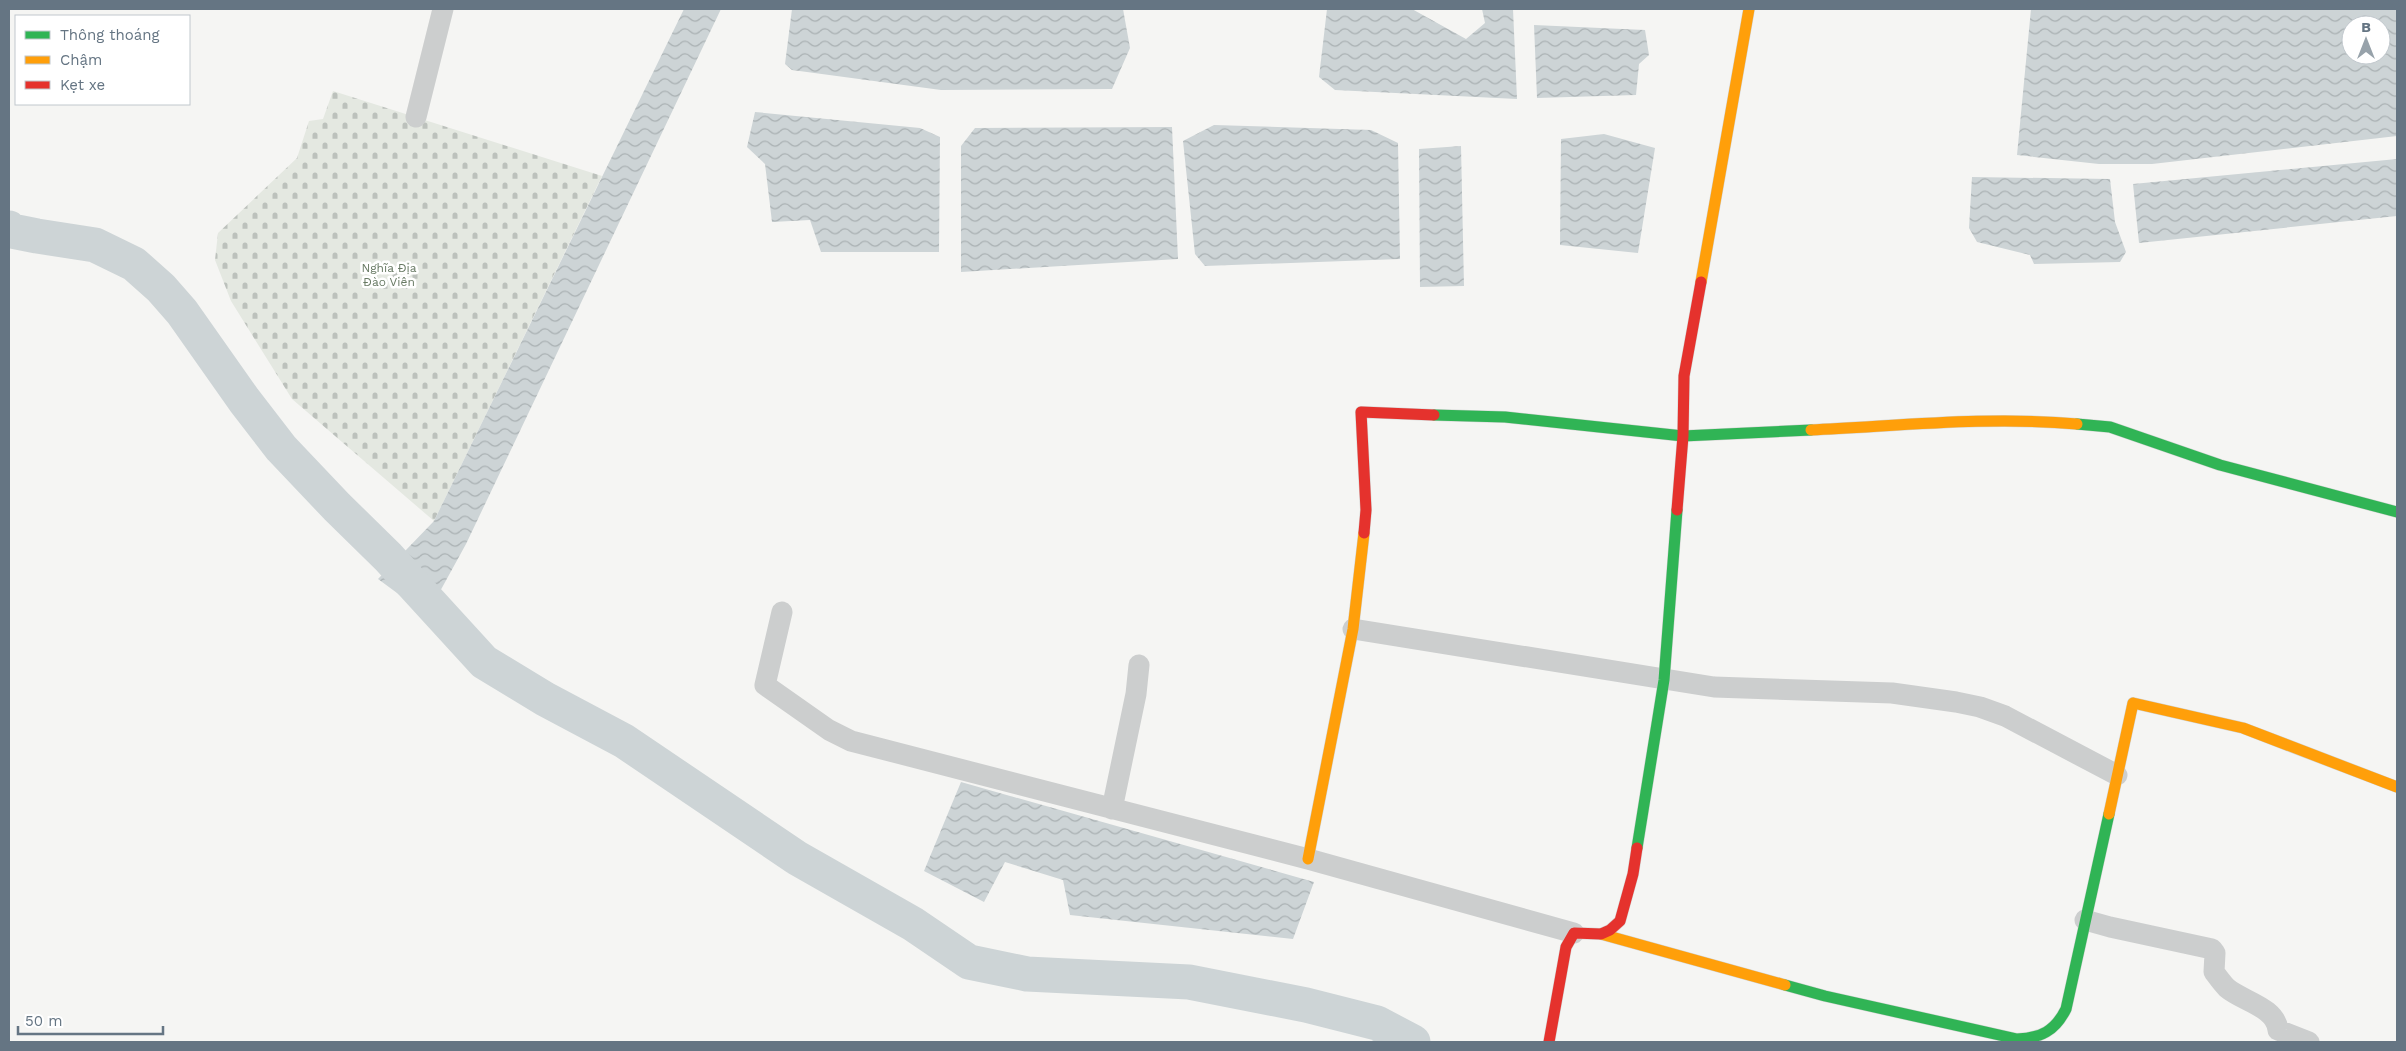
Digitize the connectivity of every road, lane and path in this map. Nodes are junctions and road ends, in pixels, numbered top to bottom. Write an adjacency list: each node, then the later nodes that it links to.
1 (443, 9): 3 (street)
2 (1749, 9): 4 (street)
3 (416, 117)
4 (1683, 436): 5 (street); 7 (street); 9 (street)
5 (2397, 512)
6 (782, 612): 12 (street)
7 (1353, 629): 9 (street); 13 (street)
8 (1139, 665): 12 (street)
9 (1664, 680): 10 (street); 16 (street)
10 (2117, 775): 11 (street); 14 (street)
11 (2397, 788)
12 (1112, 809): 13 (street)
13 (1308, 859): 15 (street)
14 (2086, 920): 16 (street); 18 (street)
15 (1574, 933): 16 (street); 17 (street)
16 (1600, 934)
17 (1549, 1042)
18 (2309, 1042)

